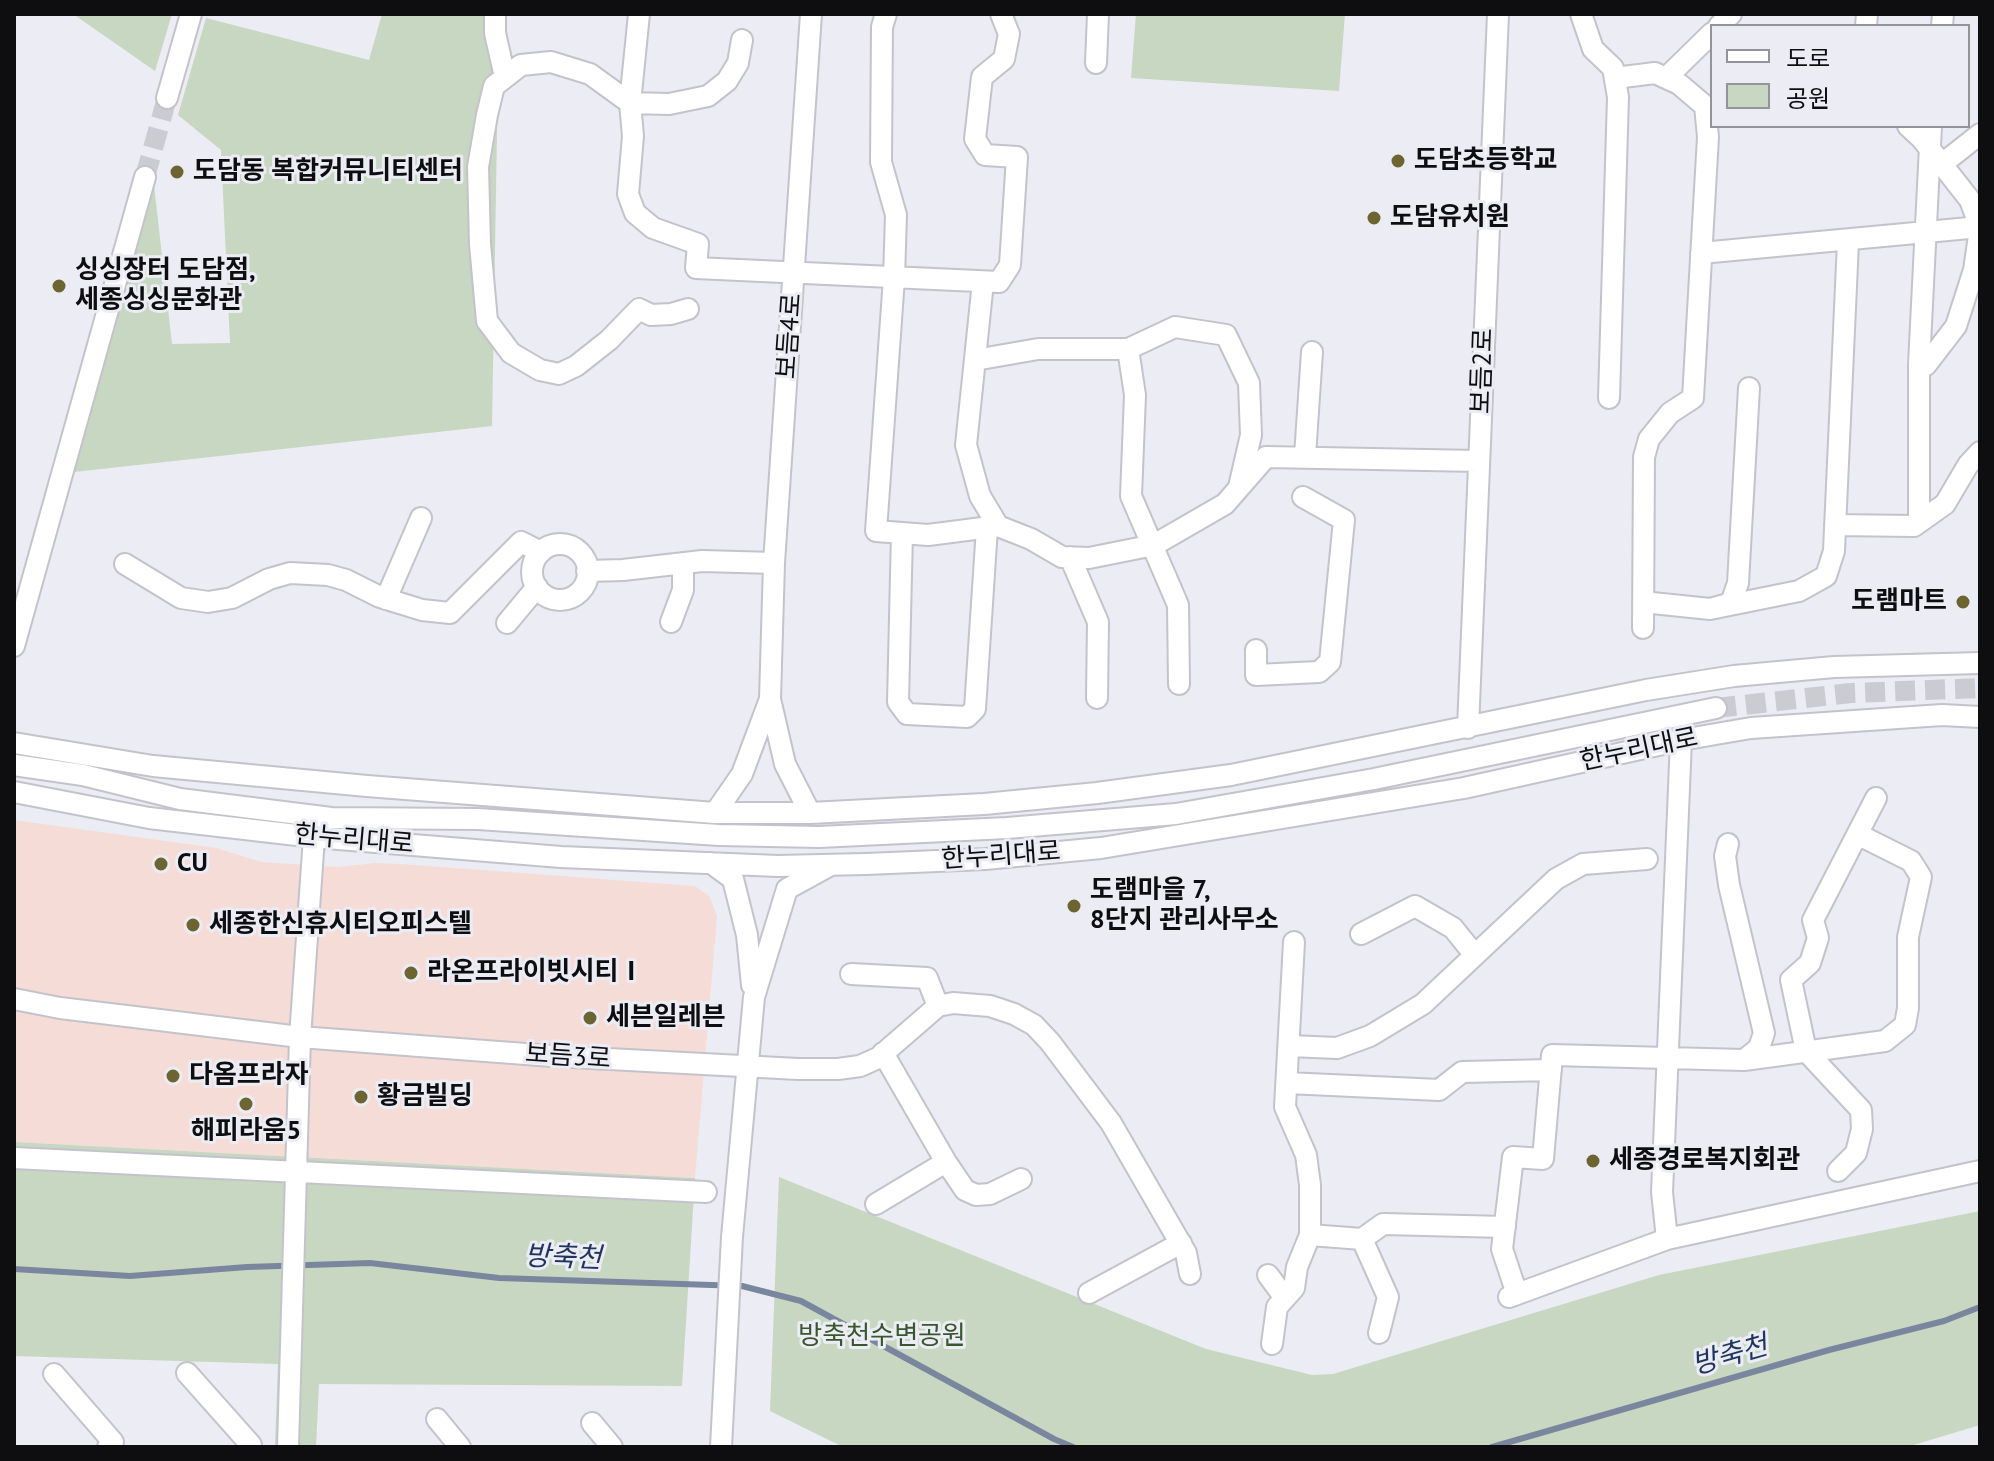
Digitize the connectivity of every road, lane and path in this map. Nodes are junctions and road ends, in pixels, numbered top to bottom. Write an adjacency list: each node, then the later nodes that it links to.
1 (191, 14): 16 (street)
2 (495, 14): 13 (street)
3 (639, 14): 17 (street)
4 (811, 14): 30 (street, 보듬4로)
5 (886, 14): 31 (street)
6 (1001, 14): 32 (street)
7 (1098, 14): 12 (street)
8 (1498, 14): 42 (street, 보듬2로)
9 (1581, 14): 14 (street)
10 (1710, 35): 15 (street)
11 (742, 40): 17 (street)
12 (1096, 63)
13 (505, 77): 17 (street); 33 (street)
14 (1615, 78): 15 (street); 39 (street)
15 (1666, 78): 18 (street)
16 (167, 98)
17 (630, 103): 30 (street)
18 (1710, 126): 28 (street)
19 (1910, 128): 22 (street)
20 (1931, 128): 22 (street)
21 (1980, 134): 23 (street)
22 (1929, 148): 23 (street); 26 (street)
23 (1942, 164): 25 (street)
24 (145, 177): 64 (street)
25 (1980, 228): 26 (street); 29 (street)
26 (1926, 233): 27 (street); 37 (street)
27 (1848, 242): 28 (street); 47 (street)
28 (1701, 253): 59 (street)
29 (1978, 257): 37 (street)
30 (795, 274): 31 (street); 54 (street, 보듬4로)
31 (894, 278): 32 (street); 49 (street)
32 (983, 282): 36 (street)
33 (688, 309)
34 (1128, 349): 36 (street); 43 (street); 50 (street)
35 (1312, 352): 41 (street)
36 (975, 360): 48 (street)
37 (1919, 364): 46 (street)
38 (1749, 388): 60 (street)
39 (1609, 398)
40 (1980, 452): 46 (street)
41 (1305, 456): 42 (street); 43 (street)
42 (1479, 461): 72 (street, 보듬2로)
43 (1238, 489): 50 (street)
44 (1303, 497): 65 (street)
45 (421, 518): 58 (street)
46 (1919, 522): 47 (street)
47 (1835, 525): 60 (street)
48 (993, 527): 49 (street); 49 (street); 52 (street)
49 (902, 533)
50 (1154, 545): 52 (street); 67 (street)
51 (541, 552): 56 (street); 57 (street); 58 (street)
52 (1070, 557): 68 (street)
53 (683, 563): 54 (street); 56 (street); 61 (street)
54 (774, 563): 69 (street, 보듬4로)
55 (125, 564): 58 (street)
56 (587, 571): 57 (street)
57 (537, 587): 62 (street)
58 (386, 599)
59 (1643, 602): 60 (street); 63 (street)
60 (1710, 609)
61 (671, 622)
62 (507, 623)
63 (1643, 628)
64 (14, 646)
65 (1256, 650)
66 (1980, 663): 72 (street, 한누리대로)
67 (1179, 684)
68 (1097, 698)
69 (770, 699): 78 (street); 79 (street)
70 (1716, 708): 75 (street)
71 (1980, 717): 73 (street, 한누리대로)
72 (1468, 728): 79 (street, 한누리대로)
73 (1681, 740): 85 (street, 한누리대로); 97 (street)
74 (14, 743): 78 (street, 한누리대로)
75 (14, 765)
76 (14, 792): 81 (street, 한누리대로)
77 (1876, 798): 80 (street)
78 (715, 813): 79 (street, 한누리대로)
79 (810, 813)
80 (1859, 835): 95 (street); 95 (street)
81 (314, 837): 84 (street, 한누리대로); 93 (street)
82 (1728, 844): 98 (street)
83 (1647, 859): 88 (street)
84 (711, 863): 85 (street, 한누리대로); 90 (street)
85 (832, 865): 90 (street)
86 (1361, 934): 88 (street)
87 (1294, 942): 94 (street)
88 (1474, 954): 94 (street)
89 (851, 974): 92 (street)
90 (754, 997): 99 (street)
91 (14, 999): 93 (street, 보듬3로)
92 (938, 1006): 96 (street, 보듬3로); 114 (street)
93 (300, 1037): 99 (street, 보듬3로); 104 (street)
94 (1289, 1046): 101 (street)
95 (1806, 1051): 98 (street); 105 (street)
96 (883, 1053): 99 (street, 보듬3로); 103 (street)
97 (1669, 1057): 98 (street); 100 (street); 113 (street)
98 (1744, 1060)
99 (746, 1068): 130 (street)
100 (1551, 1070): 101 (street); 110 (street)
101 (1287, 1083): 111 (street)
102 (14, 1158): 104 (street)
103 (946, 1162): 107 (street); 109 (street)
104 (298, 1171): 108 (street); 127 (street)
105 (1838, 1171)
106 (1980, 1171): 113 (street)
107 (1021, 1179)
108 (706, 1192)
109 (876, 1204)
110 (1505, 1227): 112 (street); 113 (street)
111 (1310, 1235): 112 (street); 118 (street)
112 (1362, 1239): 119 (street)
113 (1667, 1239)
114 (1181, 1243): 115 (street); 117 (street)
115 (1190, 1274)
116 (1268, 1275): 118 (street)
117 (1089, 1293)
118 (1285, 1298): 120 (street)
119 (1379, 1333)
120 (1272, 1344)
121 (187, 1373): 125 (street)
122 (54, 1374): 126 (street)
123 (437, 1419): 128 (street)
124 (592, 1423): 129 (street)
125 (255, 1446)
126 (108, 1447)
127 (288, 1447)
128 (460, 1447)
129 (612, 1447)
130 (721, 1447)

